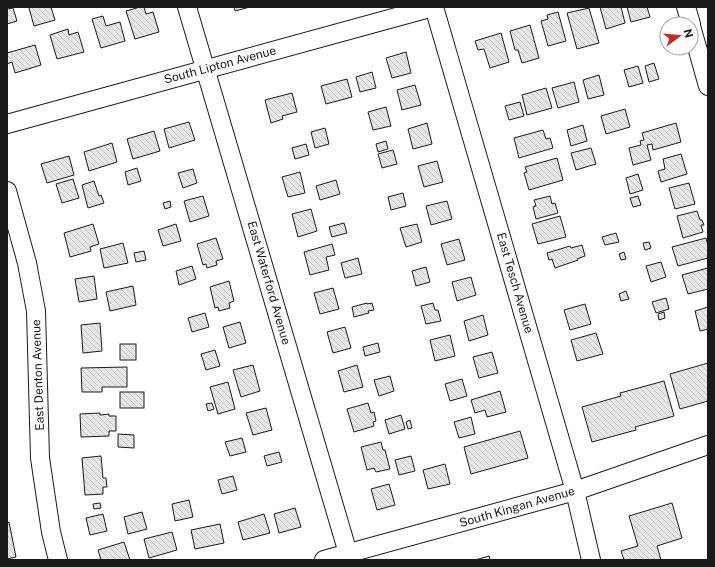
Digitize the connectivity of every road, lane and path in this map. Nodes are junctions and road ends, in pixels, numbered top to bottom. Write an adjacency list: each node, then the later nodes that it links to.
1 (187, 7): 4 (street, East Waterford Avenue)
2 (433, 7): 4 (street, South Lipton Avenue); 9 (street, East Tesch Avenue)
3 (699, 54): 5 (street)
4 (205, 69): 6 (street, South Lipton Avenue); 10 (street, East Waterford Avenue)
5 (708, 86)
6 (7, 124)
7 (7, 191): 11 (street, East Denton Avenue)
8 (708, 445): 9 (street, South Kingan Avenue)
9 (576, 491): 10 (street, South Kingan Avenue); 13 (street, East Tesch Avenue)
10 (349, 557): 12 (street, South Kingan Avenue)
11 (58, 560)
12 (324, 560)
13 (591, 560)

